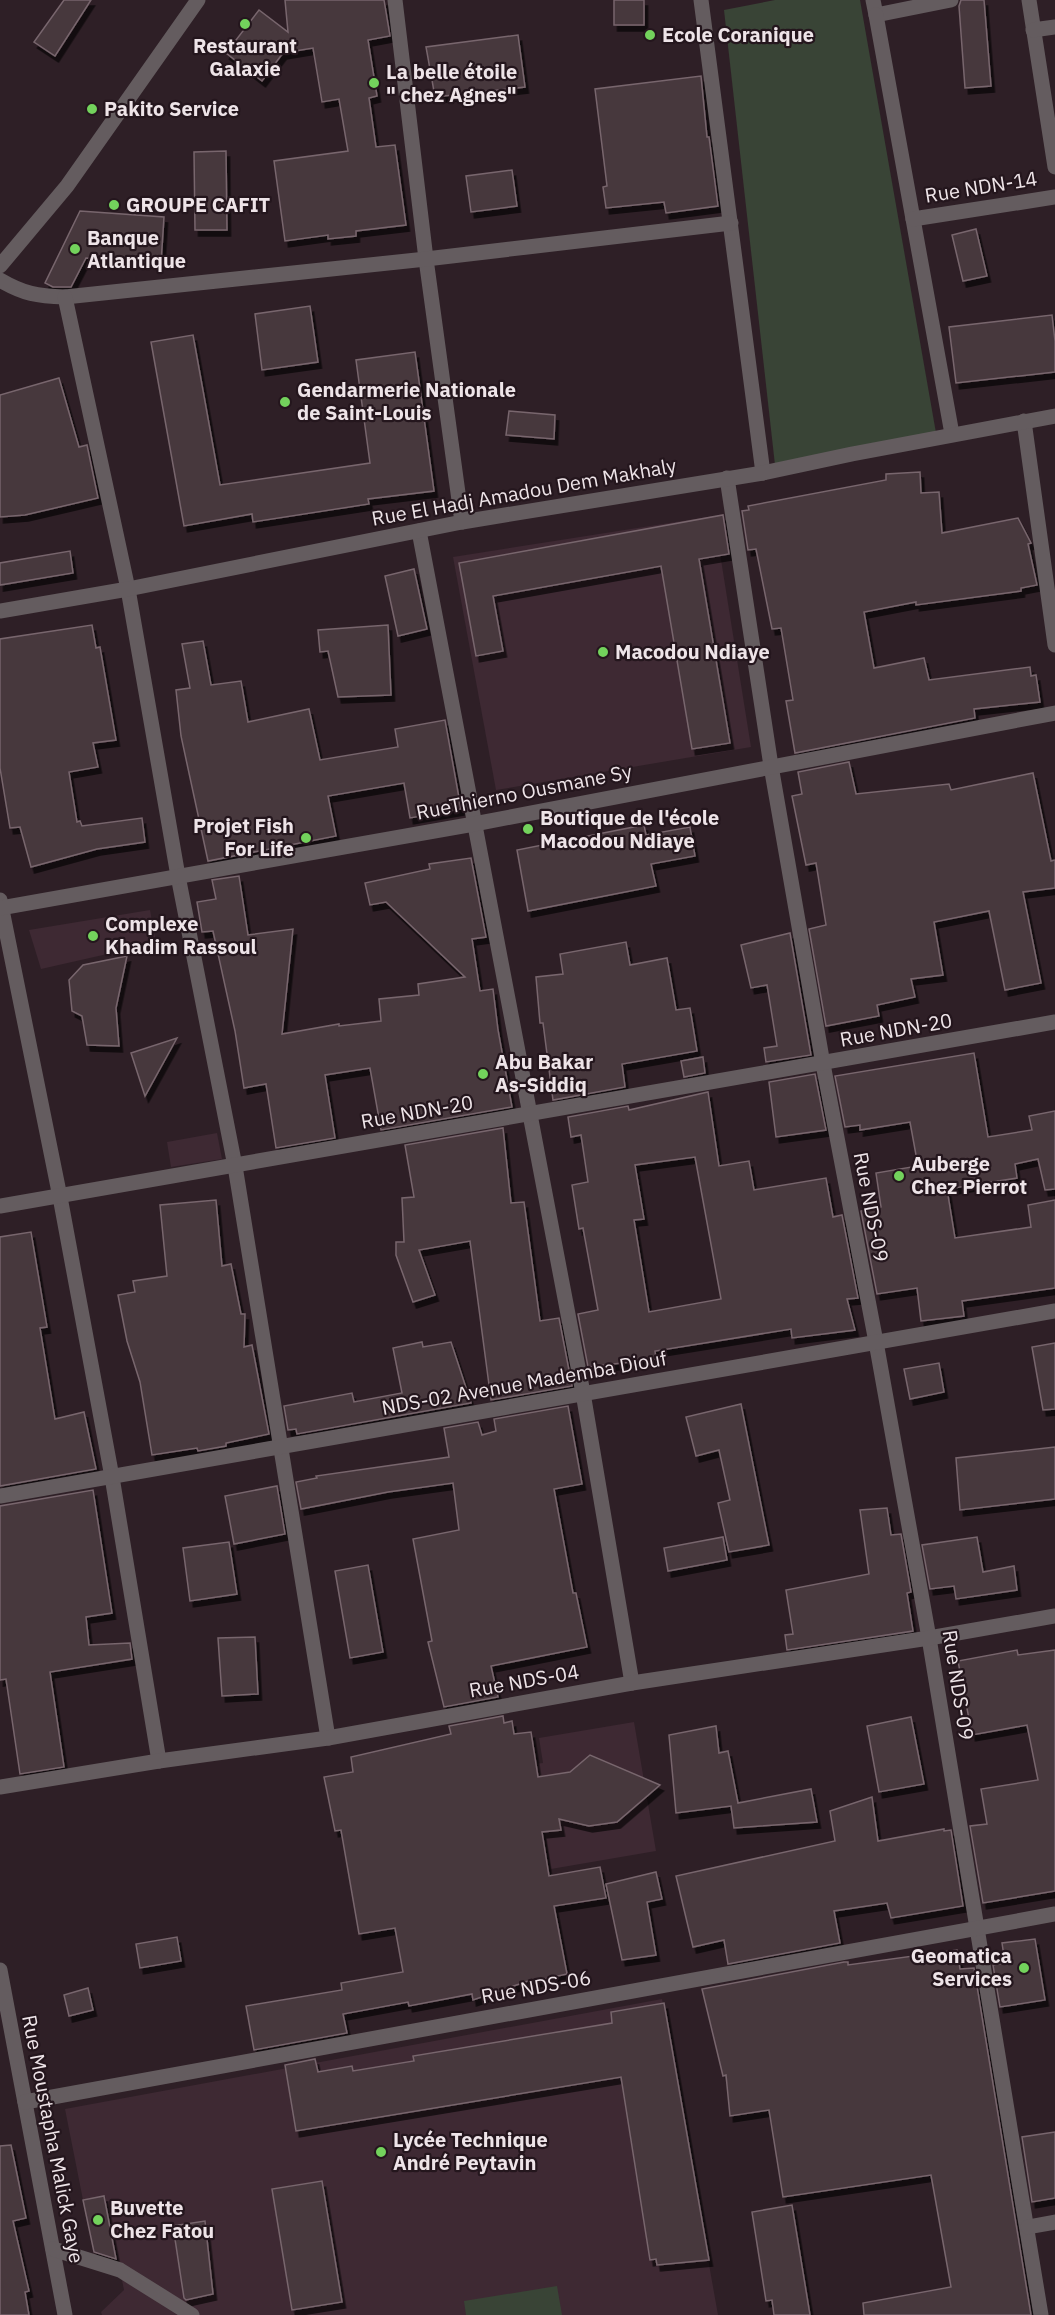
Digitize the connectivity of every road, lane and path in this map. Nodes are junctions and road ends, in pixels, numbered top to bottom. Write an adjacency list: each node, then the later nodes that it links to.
1 (198, 0): 15 (street)
2 (395, 0): 14 (street)
3 (701, 0): 13 (street)
4 (873, 0): 7 (street)
5 (951, 0): 7 (street)
6 (1029, 0): 9 (street)
7 (876, 15): 12 (street)
8 (1055, 27): 9 (street)
9 (1033, 30): 10 (street)
10 (1055, 167)
11 (1055, 197): 12 (street, Rue NDN-14)
12 (913, 219): 20 (street)
13 (731, 222): 14 (street); 21 (street)
14 (426, 259): 17 (street); 23 (street)
15 (0, 267)
16 (0, 280): 17 (street)
17 (64, 297): 25 (street)
18 (1055, 416): 19 (street, Rue El Hadj Amadou Dem Makhaly)
19 (1024, 420): 20 (street, Rue El Hadj Amadou Dem Makhaly); 27 (street)
20 (952, 434): 21 (street, Rue El Hadj Amadou Dem Makhaly)
21 (763, 473): 22 (street, Rue El Hadj Amadou Dem Makhaly)
22 (727, 478): 23 (street, Rue El Hadj Amadou Dem Makhaly); 29 (street, Rue NDS-09)
23 (462, 522): 24 (street, Rue El Hadj Amadou Dem Makhaly)
24 (419, 531): 25 (street, Rue El Hadj Amadou Dem Makhaly); 30 (street)
25 (128, 589): 26 (street, Rue El Hadj Amadou Dem Makhaly); 31 (street)
26 (0, 611)
27 (1055, 645)
28 (1055, 713): 29 (street, RueThierno Ousmane Sy)
29 (771, 766): 30 (street, RueThierno Ousmane Sy); 34 (street, Rue NDS-09)
30 (474, 824): 31 (street, RueThierno Ousmane Sy); 35 (street)
31 (178, 876): 32 (street, RueThierno Ousmane Sy); 36 (street)
32 (1, 904): 37 (street)
33 (1055, 1022): 34 (street, Rue NDN-20)
34 (823, 1064): 35 (street, Rue NDN-20); 40 (street, Rue NDS-09)
35 (528, 1114): 36 (street, Rue NDN-20); 41 (street)
36 (235, 1167): 37 (street, Rue NDN-20); 42 (street)
37 (60, 1197): 38 (street, Rue NDN-20); 43 (street)
38 (0, 1206)
39 (1055, 1311): 40 (street, NDS-02 Avenue Mademba Diouf)
40 (876, 1342): 41 (street, NDS-02 Avenue Mademba Diouf); 46 (street, Rue NDS-09)
41 (583, 1394): 42 (street, NDS-02 Avenue Mademba Diouf); 47 (street)
42 (282, 1447): 43 (street, NDS-02 Avenue Mademba Diouf); 48 (street)
43 (112, 1477): 44 (street, NDS-02 Avenue Mademba Diouf); 49 (street)
44 (0, 1496)
45 (1055, 1616): 46 (street, Rue NDS-04)
46 (929, 1638): 47 (street, Rue NDS-04); 52 (street, Rue NDS-09)
47 (632, 1683): 48 (street, Rue NDS-04)
48 (328, 1738): 49 (street, Rue NDS-04)
49 (159, 1761): 50 (street, Rue NDS-04)
50 (0, 1787)
51 (1055, 1914): 52 (street, Rue NDS-06)
52 (977, 1927): 54 (street, Rue NDS-06); 56 (street, Rue NDS-09)
53 (0, 1970): 54 (street, Rue Moustapha Malick Gaye)
54 (25, 2102): 57 (street, Rue Moustapha Malick Gaye)
55 (1055, 2222): 56 (street)
56 (1028, 2227): 60 (street, Rue NDS-09)
57 (53, 2249): 58 (street, Rue Moustapha Malick Gaye); 59 (street)
58 (64, 2315)
59 (192, 2315)
60 (1041, 2315)

